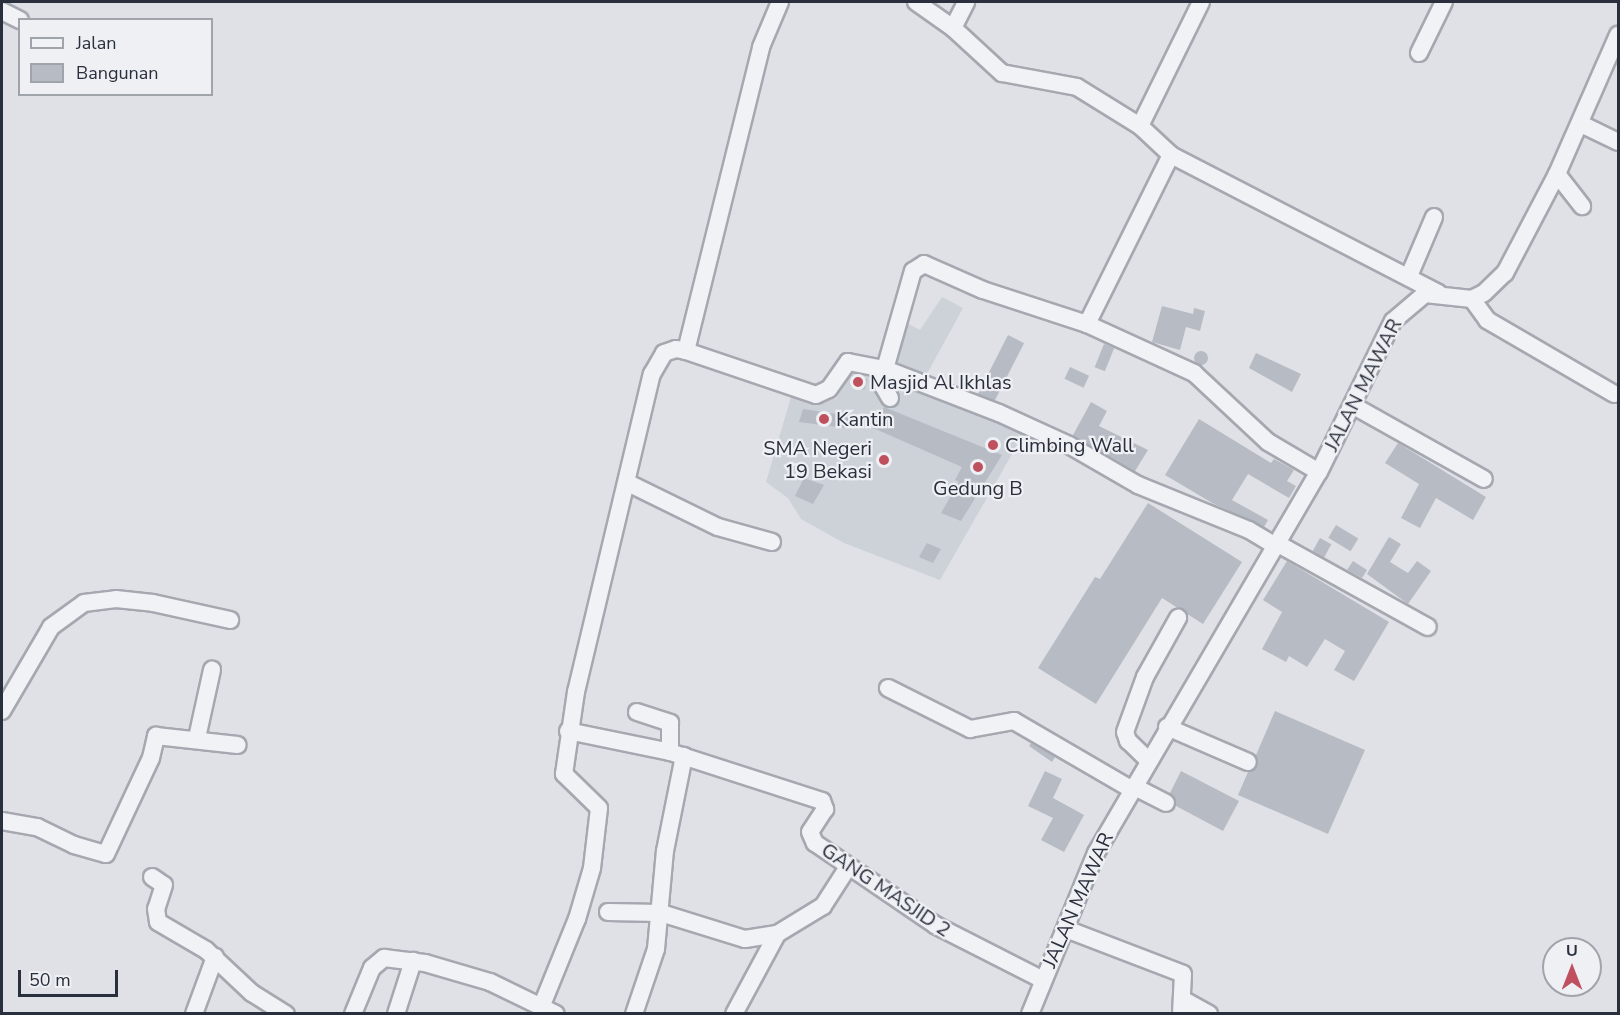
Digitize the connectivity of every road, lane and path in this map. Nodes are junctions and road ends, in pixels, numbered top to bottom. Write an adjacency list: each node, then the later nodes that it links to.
1 (780, 2): 22 (street)
2 (916, 2): 8 (street)
3 (966, 2): 8 (street)
4 (1201, 2): 12 (street)
5 (1443, 2): 10 (street)
6 (2, 11): 7 (street)
7 (18, 19)
8 (952, 28): 12 (street)
9 (1618, 35): 11 (street)
10 (1419, 53)
11 (1581, 124): 13 (street); 15 (street)
12 (1140, 126): 14 (street)
13 (1618, 142)
14 (1171, 155): 18 (street); 21 (street)
15 (1557, 174): 16 (street); 20 (street)
16 (1582, 206)
17 (1434, 217): 18 (street)
18 (1409, 276): 19 (street)
19 (1438, 293): 20 (street); 26 (street, JALAN MAWAR)
20 (1472, 299): 24 (street)
21 (1086, 324): 23 (street); 27 (street)
22 (686, 351): 23 (street); 29 (street)
23 (885, 369): 25 (street); 31 (street)
24 (1614, 394)
25 (890, 398)
26 (1352, 405): 27 (street, JALAN MAWAR); 28 (street)
27 (1319, 472): 31 (street, JALAN MAWAR)
28 (1484, 479)
29 (628, 483): 30 (street); 40 (street)
30 (772, 542)
31 (1277, 545): 34 (street); 39 (street, JALAN MAWAR)
32 (1178, 618): 44 (street)
33 (230, 620): 37 (street)
34 (1428, 627)
35 (212, 670): 41 (street)
36 (888, 688): 46 (street)
37 (2, 711)
38 (637, 712): 43 (street)
39 (1167, 728): 44 (street, JALAN MAWAR); 45 (street)
40 (568, 731): 43 (street, GANG MASJID 2); 59 (street)
41 (197, 738): 42 (street); 48 (street)
42 (238, 745)
43 (677, 754): 49 (street, GANG MASJID 2); 52 (street)
44 (1149, 760): 46 (street, JALAN MAWAR)
45 (1248, 762)
46 (1132, 788): 47 (street); 53 (street, JALAN MAWAR)
47 (1166, 803)
48 (2, 821)
49 (848, 867): 54 (street); 57 (street, GANG MASJID 2)
50 (152, 877): 55 (street)
51 (608, 912): 52 (street)
52 (661, 913): 54 (street); 64 (street)
53 (1066, 929): 57 (street, JALAN MAWAR); 58 (street)
54 (777, 934): 65 (street)
55 (215, 957): 60 (street); 61 (street)
56 (413, 961): 59 (street); 62 (street); 63 (street)
57 (1043, 980): 66 (street, JALAN MAWAR)
58 (1181, 1006): 67 (street)
59 (549, 1010)
60 (194, 1014)
61 (286, 1014)
62 (353, 1014)
63 (396, 1014)
64 (634, 1014)
65 (734, 1014)
66 (1030, 1014)
67 (1209, 1014)

